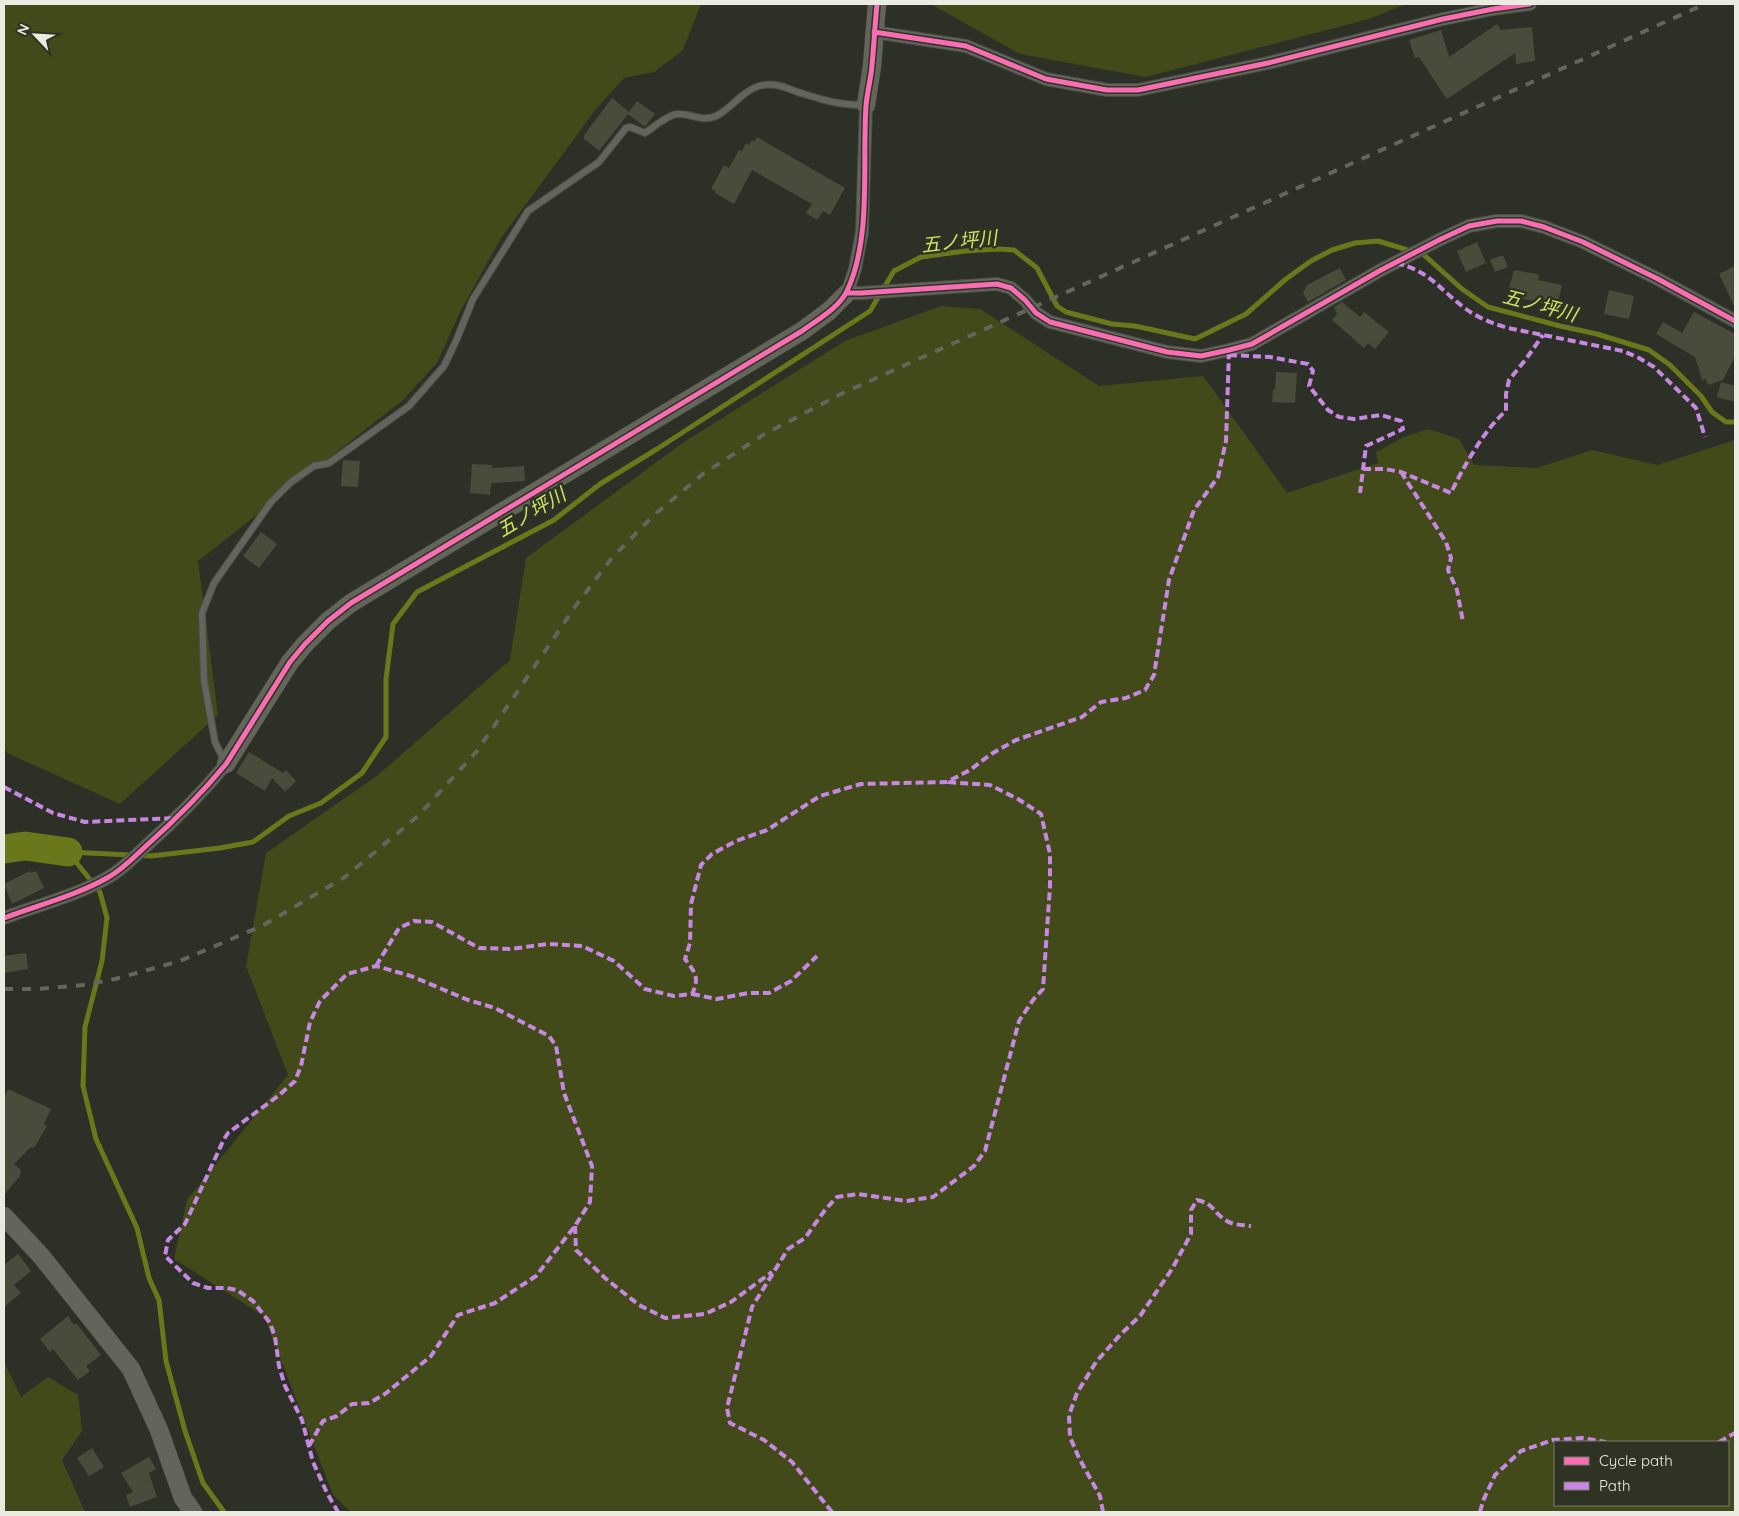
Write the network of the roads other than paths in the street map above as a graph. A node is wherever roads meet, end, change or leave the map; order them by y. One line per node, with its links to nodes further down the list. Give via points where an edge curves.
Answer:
1 (877, 4): 3 (street)
2 (1530, 4): 3 (street, via 1443,19 1268,63 1138,90 1107,90 1046,79 966,46)
3 (874, 32): 4 (street)
4 (866, 105): 5 (street, via 862,232); 7 (lane, via 824,101 775,84 751,89 717,115 705,119 680,114 645,133 626,128 599,162 528,211 473,299 444,366 409,406 329,463 314,466 292,482 271,502 214,583 202,613 204,680 215,742)
5 (854, 293): 6 (street, via 997,284 1011,288 1050,322 1167,352 1201,356 1252,344 1381,270 1469,226 1521,221 1583,242); 7 (street, via 802,331 328,621 290,662)
6 (1735, 321)
7 (226, 764): 8 (street, via 122,868 80,891)
8 (4, 918)
9 (4, 1216): 10 (street, via 42,1257 131,1369 183,1498)
10 (193, 1512)

